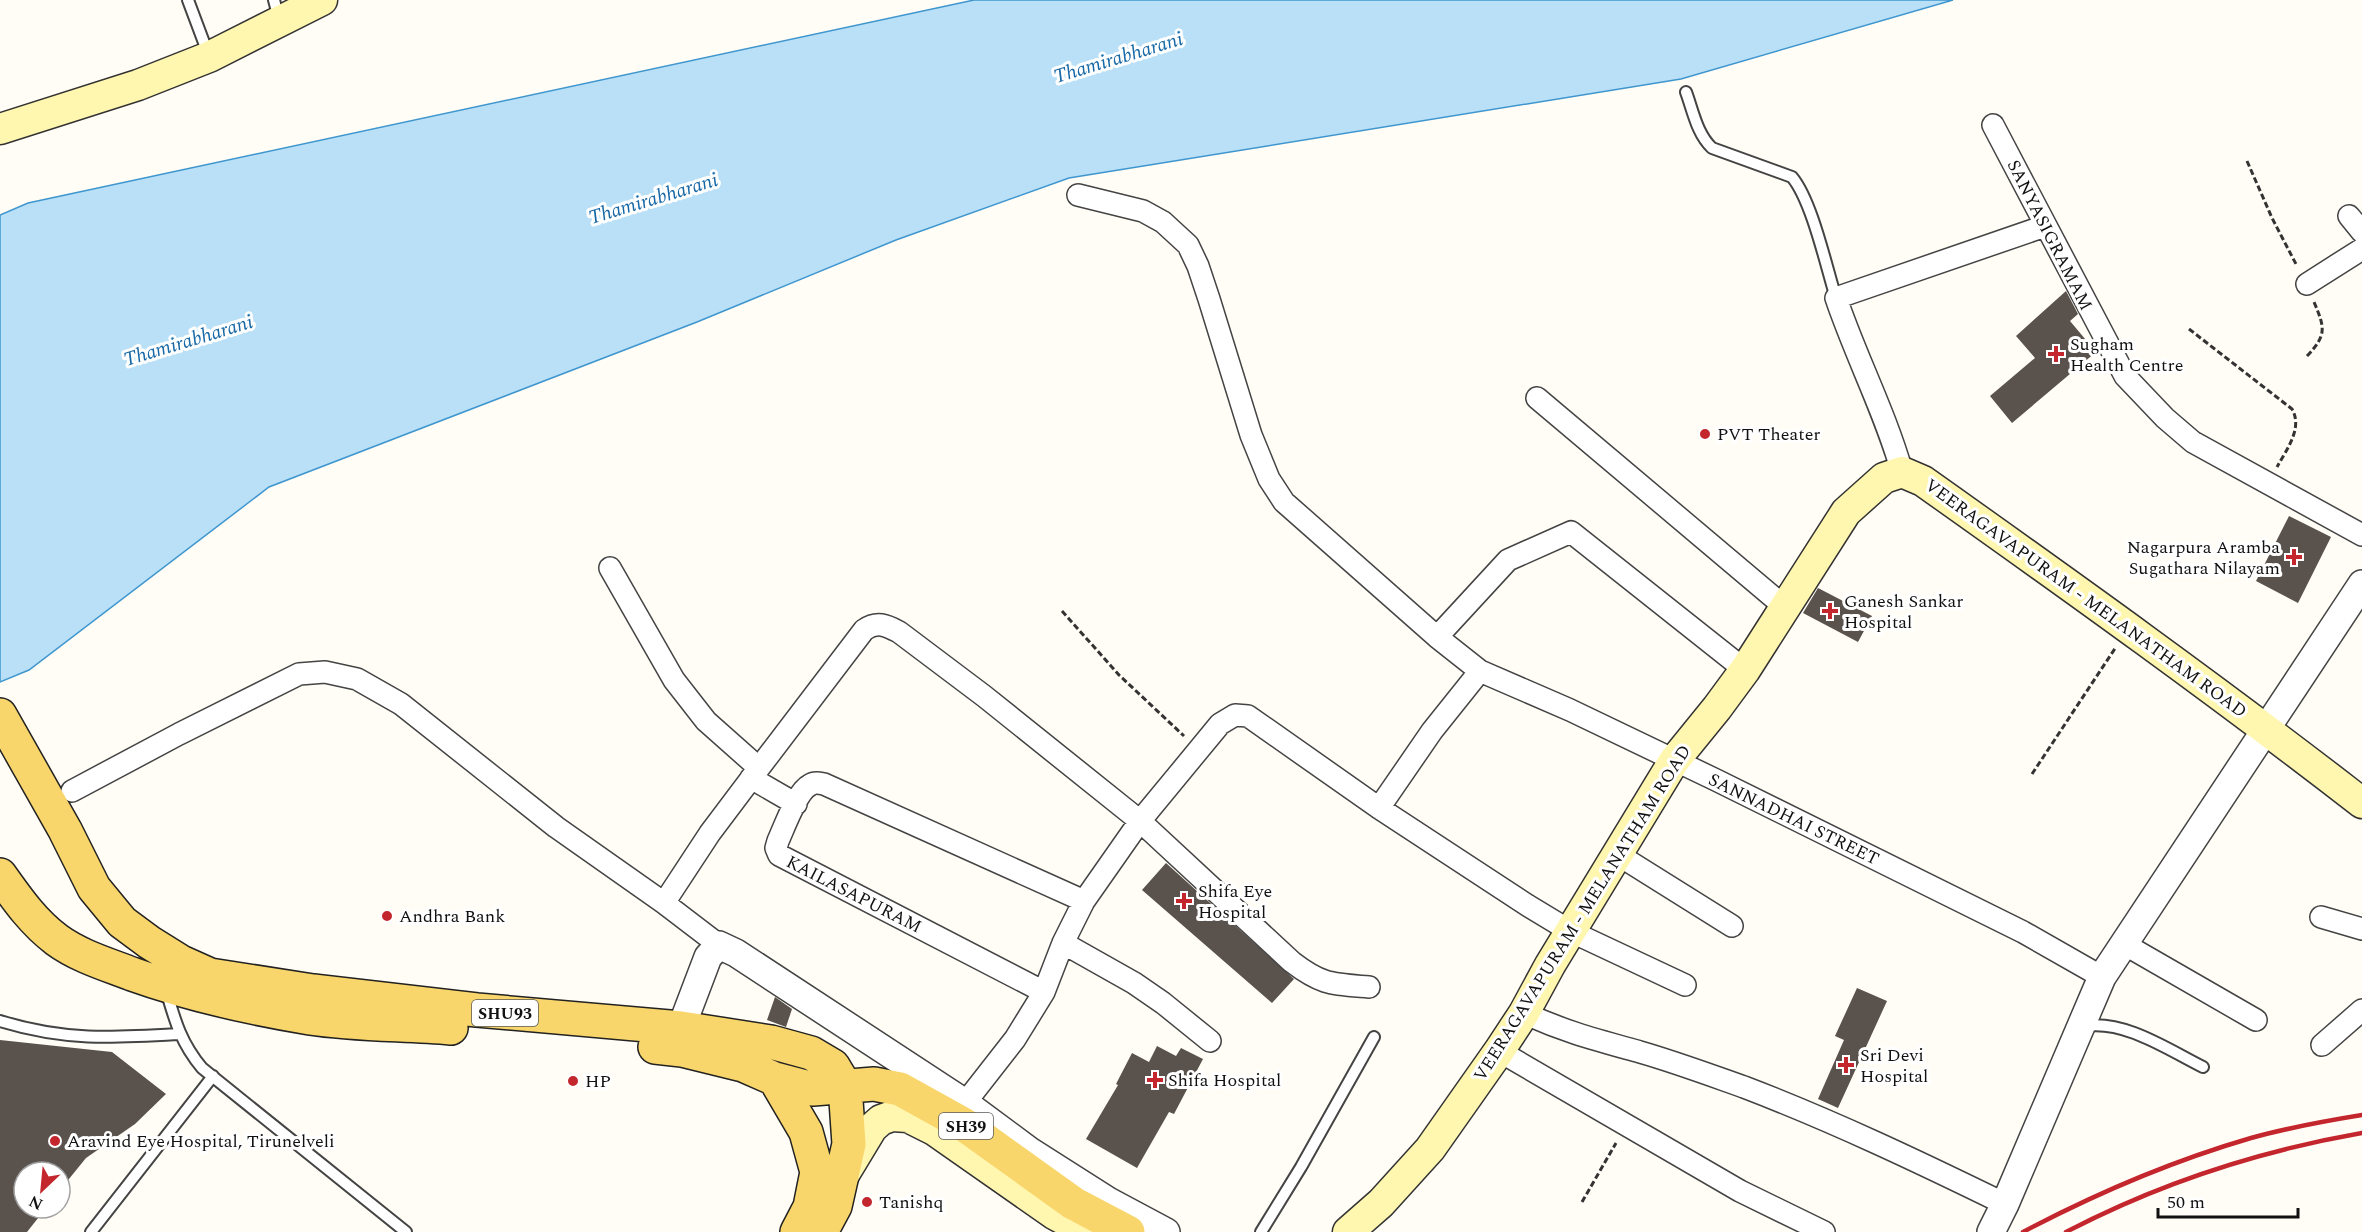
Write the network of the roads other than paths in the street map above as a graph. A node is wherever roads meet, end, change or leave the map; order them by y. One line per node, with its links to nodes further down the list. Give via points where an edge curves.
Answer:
1 (188, 0): 4 (lane)
2 (322, 0): 3 (main road)
3 (277, 11): 4 (main road)
4 (209, 57): 7 (main road, via 138,85)
5 (1686, 92): 12 (lane, via 1700,132 1712,148 1792,177 1798,184)
6 (1993, 125): 9 (street, SANYASIGRAMAM)
7 (0, 129)
8 (1078, 195): 19 (street, SANNADHAI STREET, via 1143,211 1163,222 1188,245 1269,479 1284,502)
9 (2045, 226): 12 (street); 15 (street, SANYASIGRAMAM, via 2126,376 2165,418 2193,442)
10 (2362, 249): 11 (street)
11 (2307, 284)
12 (1836, 298): 14 (street, via 1885,417)
13 (1537, 398): 18 (street)
14 (1902, 472): 18 (main road, VEERAGAVAPURAM - MELANATHAM ROAD, via 1884,478 1846,512); 23 (main road, VEERAGAVAPURAM - MELANATHAM ROAD, via 1923,481)
15 (2362, 535)
16 (610, 568): 25 (street, via 674,680)
17 (2362, 584): 23 (street)
18 (1785, 608): 20 (main road, VEERAGAVAPURAM - MELANATHAM ROAD)
19 (1437, 637): 20 (street, via 1508,560 1571,532); 21 (street, SANNADHAI STREET)
20 (1745, 670): 24 (main road, VEERAGAVAPURAM - MELANATHAM ROAD)
21 (1480, 671): 24 (street, SANNADHAI STREET); 29 (street, via 1432,731)
22 (0, 715): 47 (main road, SHU93, via 94,888 122,922 181,962 210,975)
23 (2267, 728): 27 (main road, VEERAGAVAPURAM - MELANATHAM ROAD); 40 (street)
24 (1674, 761): 31 (main road, VEERAGAVAPURAM - MELANATHAM ROAD); 42 (street, SANNADHAI STREET, via 2023,932)
25 (755, 773): 28 (street); 30 (street, via 864,630 872,624 885,624 984,696); 34 (street)
26 (72, 791): 34 (street, via 299,675 325,672 357,679 401,704 556,826)
27 (2362, 803)
28 (796, 804): 33 (street, KAILASAPURAM, via 808,785 824,784); 46 (street, KAILASAPURAM, via 776,848 779,855)
29 (1379, 808): 30 (street, via 1248,716 1235,715 1220,724); 38 (street)
30 (1140, 821): 33 (street); 45 (street, via 1313,978 1329,984)
31 (1617, 854): 36 (street); 38 (main road, VEERAGAVAPURAM - MELANATHAM ROAD)
32 (0, 875): 43 (main road, SHU93, via 36,923 70,949)
33 (1084, 901): 39 (street)
34 (664, 903): 41 (street)
35 (2321, 917): 37 (street)
36 (1732, 926)
37 (2362, 929)
38 (1570, 931): 44 (street); 49 (main road, VEERAGAVAPURAM - MELANATHAM ROAD)
39 (1063, 943): 46 (street); 56 (street, via 1134,983)
40 (2124, 944): 42 (street); 50 (street)
41 (719, 945): 53 (street, via 708,957); 63 (street)
42 (2102, 977): 52 (street)
43 (164, 984): 47 (main road, SHU93); 54 (lane)
44 (1685, 985)
45 (1369, 987)
46 (1044, 992): 63 (street, via 1015,1039)
47 (312, 1004): 53 (main road, SHU93, via 477,1010); 61 (main road, SHU93, via 682,1050 743,1065)
48 (2362, 1010): 57 (street)
49 (1524, 1013): 58 (main road, VEERAGAVAPURAM - MELANATHAM ROAD); 65 (street, via 1561,1030 1744,1088 1893,1150)
50 (2256, 1020)
51 (0, 1021): 54 (lane, via 69,1037)
52 (2081, 1026): 59 (lane, via 2125,1030); 65 (street)
53 (681, 1028): 62 (main road, SHU93, via 771,1042 811,1053 833,1066)
54 (179, 1034): 60 (lane, via 189,1052)
55 (1374, 1037): 73 (lane)
56 (1210, 1041)
57 (2322, 1045)
58 (1499, 1051): 74 (main road, VEERAGAVAPURAM - MELANATHAM ROAD, via 1430,1149 1381,1203); 75 (street, via 1740,1191)
59 (2203, 1067)
60 (213, 1076): 66 (lane); 67 (lane)
61 (775, 1079): 62 (main road, via 813,1089); 68 (main road, via 806,1132 817,1172 810,1207)
62 (845, 1086): 64 (main road, via 849,1144); 71 (main road, SH39, via 874,1084 900,1089 963,1124 1073,1203)
63 (965, 1103): 72 (street, via 1031,1152)
64 (843, 1176): 69 (main road, via 835,1206); 70 (main road, via 872,1128 892,1116 908,1117 934,1130 1054,1214)
65 (2005, 1204): 76 (street)
66 (91, 1232)
67 (405, 1232)
68 (797, 1232)
69 (821, 1232)
70 (1087, 1232)
71 (1128, 1232)
72 (1167, 1232)
73 (1261, 1232)
74 (1348, 1232)
75 (1824, 1232)
76 (1990, 1232)

